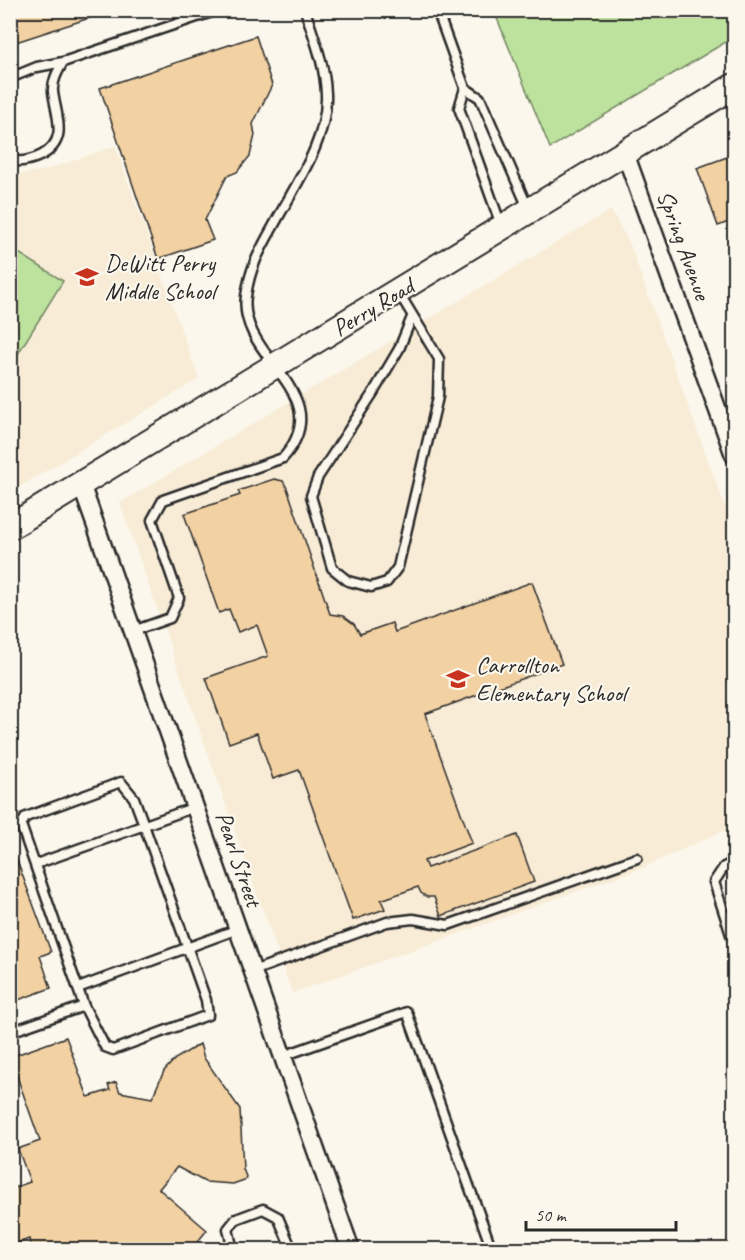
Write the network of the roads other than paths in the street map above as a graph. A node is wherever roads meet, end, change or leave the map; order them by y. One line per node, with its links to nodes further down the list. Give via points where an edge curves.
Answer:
1 (218, 10): 4 (lane)
2 (305, 10): 14 (lane, via 321,58 326,95 324,122 312,154 249,270 244,305 255,336)
3 (437, 10): 7 (lane)
4 (63, 62): 5 (lane); 9 (lane, via 55,75 53,92 60,134 51,150 33,160)
5 (10, 78)
6 (735, 86): 8 (street, Perry Road)
7 (465, 88): 10 (lane, via 480,98); 11 (lane, via 459,108)
8 (625, 153): 10 (street, Perry Road); 15 (street, Spring Avenue)
9 (10, 160)
10 (529, 212): 11 (street, Perry Road)
11 (502, 228): 12 (street, Perry Road)
12 (398, 291): 13 (lane); 14 (street, Perry Road)
13 (412, 317): 13 (lane, via 399,349 318,477 311,496 332,568 348,581 371,587 387,582 398,567 438,397 439,359)
14 (275, 366): 16 (street, Perry Road); 18 (lane, via 295,393 301,417 297,443 283,458 163,500 152,520 179,598 170,618)
15 (735, 455)
16 (81, 484): 17 (street, Perry Road); 18 (street, Pearl Street)
17 (10, 526)
18 (133, 631): 19 (street, Pearl Street)
19 (195, 807): 20 (lane); 24 (street, Pearl Street)
20 (144, 825): 23 (lane); 23 (lane, via 134,798 121,782 101,788 26,817 21,825); 26 (lane)
21 (637, 858): 27 (lane, via 448,925 413,919 387,922)
22 (735, 862): 25 (lane, via 724,867 714,882)
23 (36, 864): 28 (lane)
24 (238, 929): 26 (lane); 27 (street, Pearl Street)
25 (735, 944)
26 (187, 948): 28 (lane); 29 (lane, via 208,1015 113,1050 105,1047)
27 (253, 971): 31 (street, Pearl Street)
28 (78, 988): 29 (lane)
29 (84, 1006): 30 (lane)
30 (10, 1032)
31 (283, 1056): 34 (street, Pearl Street); 35 (lane, via 407,1012)
32 (233, 1250): 33 (lane, via 228,1229 231,1222 263,1209 279,1217)
33 (292, 1250)
34 (351, 1250)
35 (492, 1250)

